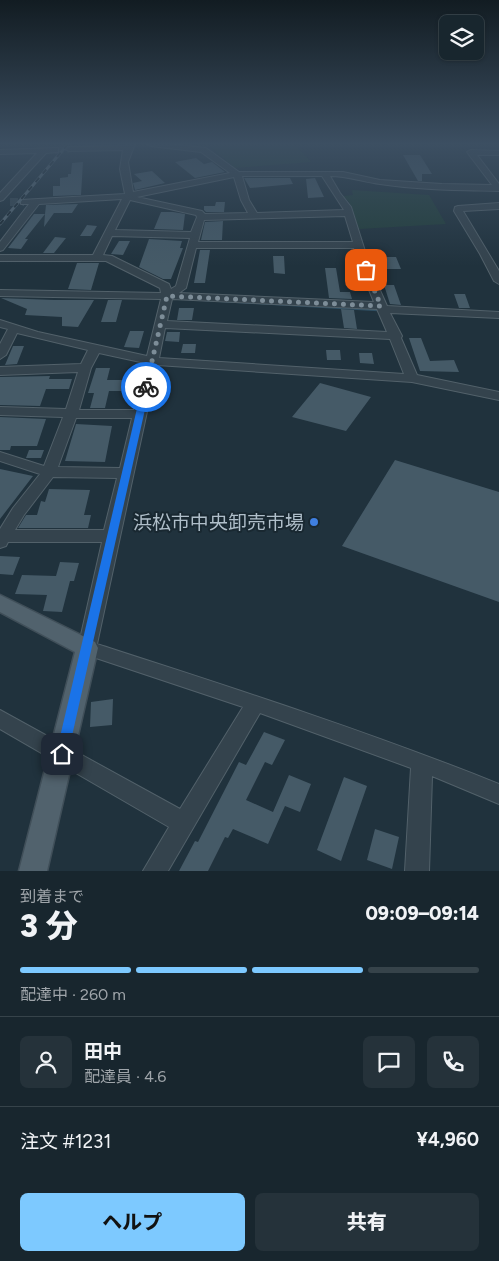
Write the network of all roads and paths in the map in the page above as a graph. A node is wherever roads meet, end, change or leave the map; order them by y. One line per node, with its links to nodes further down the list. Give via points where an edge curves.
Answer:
1 (16, 185): 9 (street)
2 (126, 185): 8 (street)
3 (184, 185): 8 (street)
4 (240, 185): 14 (street)
5 (331, 185): 13 (street)
6 (413, 185): 7 (street)
7 (499, 188)
8 (128, 196): 11 (street); 15 (street, via 199,213); 16 (street)
9 (3, 200)
10 (24, 202): 11 (street)
11 (35, 203): 19 (street)
12 (499, 206): 22 (street, via 458,211)
13 (349, 212): 14 (street); 18 (street)
14 (254, 215): 15 (street)
15 (202, 217): 17 (street)
16 (109, 233): 17 (street); 20 (street)
17 (194, 240): 18 (street); 24 (street, via 181,288)
18 (358, 244): 25 (street)
19 (0, 248)
20 (97, 257): 21 (street); 24 (street, via 108,258 165,286)
21 (0, 258)
22 (499, 281)
23 (0, 293): 24 (street)
24 (167, 296): 25 (street); 28 (street)
25 (382, 308): 26 (street); 30 (street)
26 (499, 315)
27 (0, 323): 29 (street)
28 (159, 324): 30 (street); 33 (street)
29 (14, 328): 31 (street); 32 (street)
30 (396, 336): 36 (street)
31 (95, 348): 33 (street); 34 (street)
32 (0, 355)
33 (151, 361): 36 (street); 40 (street)
34 (85, 368): 35 (street); 39 (street)
35 (0, 371)
36 (412, 378): 37 (street)
37 (499, 396)
38 (0, 412): 39 (street)
39 (71, 414): 40 (street); 42 (street)
40 (140, 414): 43 (street)
41 (0, 456): 42 (street)
42 (49, 472): 43 (street); 45 (street)
43 (125, 473): 44 (street)
44 (111, 536): 45 (street); 47 (street)
45 (2, 539)
46 (0, 603): 47 (main road)
47 (87, 648): 48 (street); 50 (main road)
48 (256, 704): 51 (street); 53 (street)
49 (0, 719): 50 (street)
50 (62, 754): 53 (street); 54 (main road)
51 (422, 762): 52 (street); 56 (street)
52 (499, 794)
53 (184, 823): 55 (street)
54 (33, 871)
55 (155, 871)
56 (417, 871)

